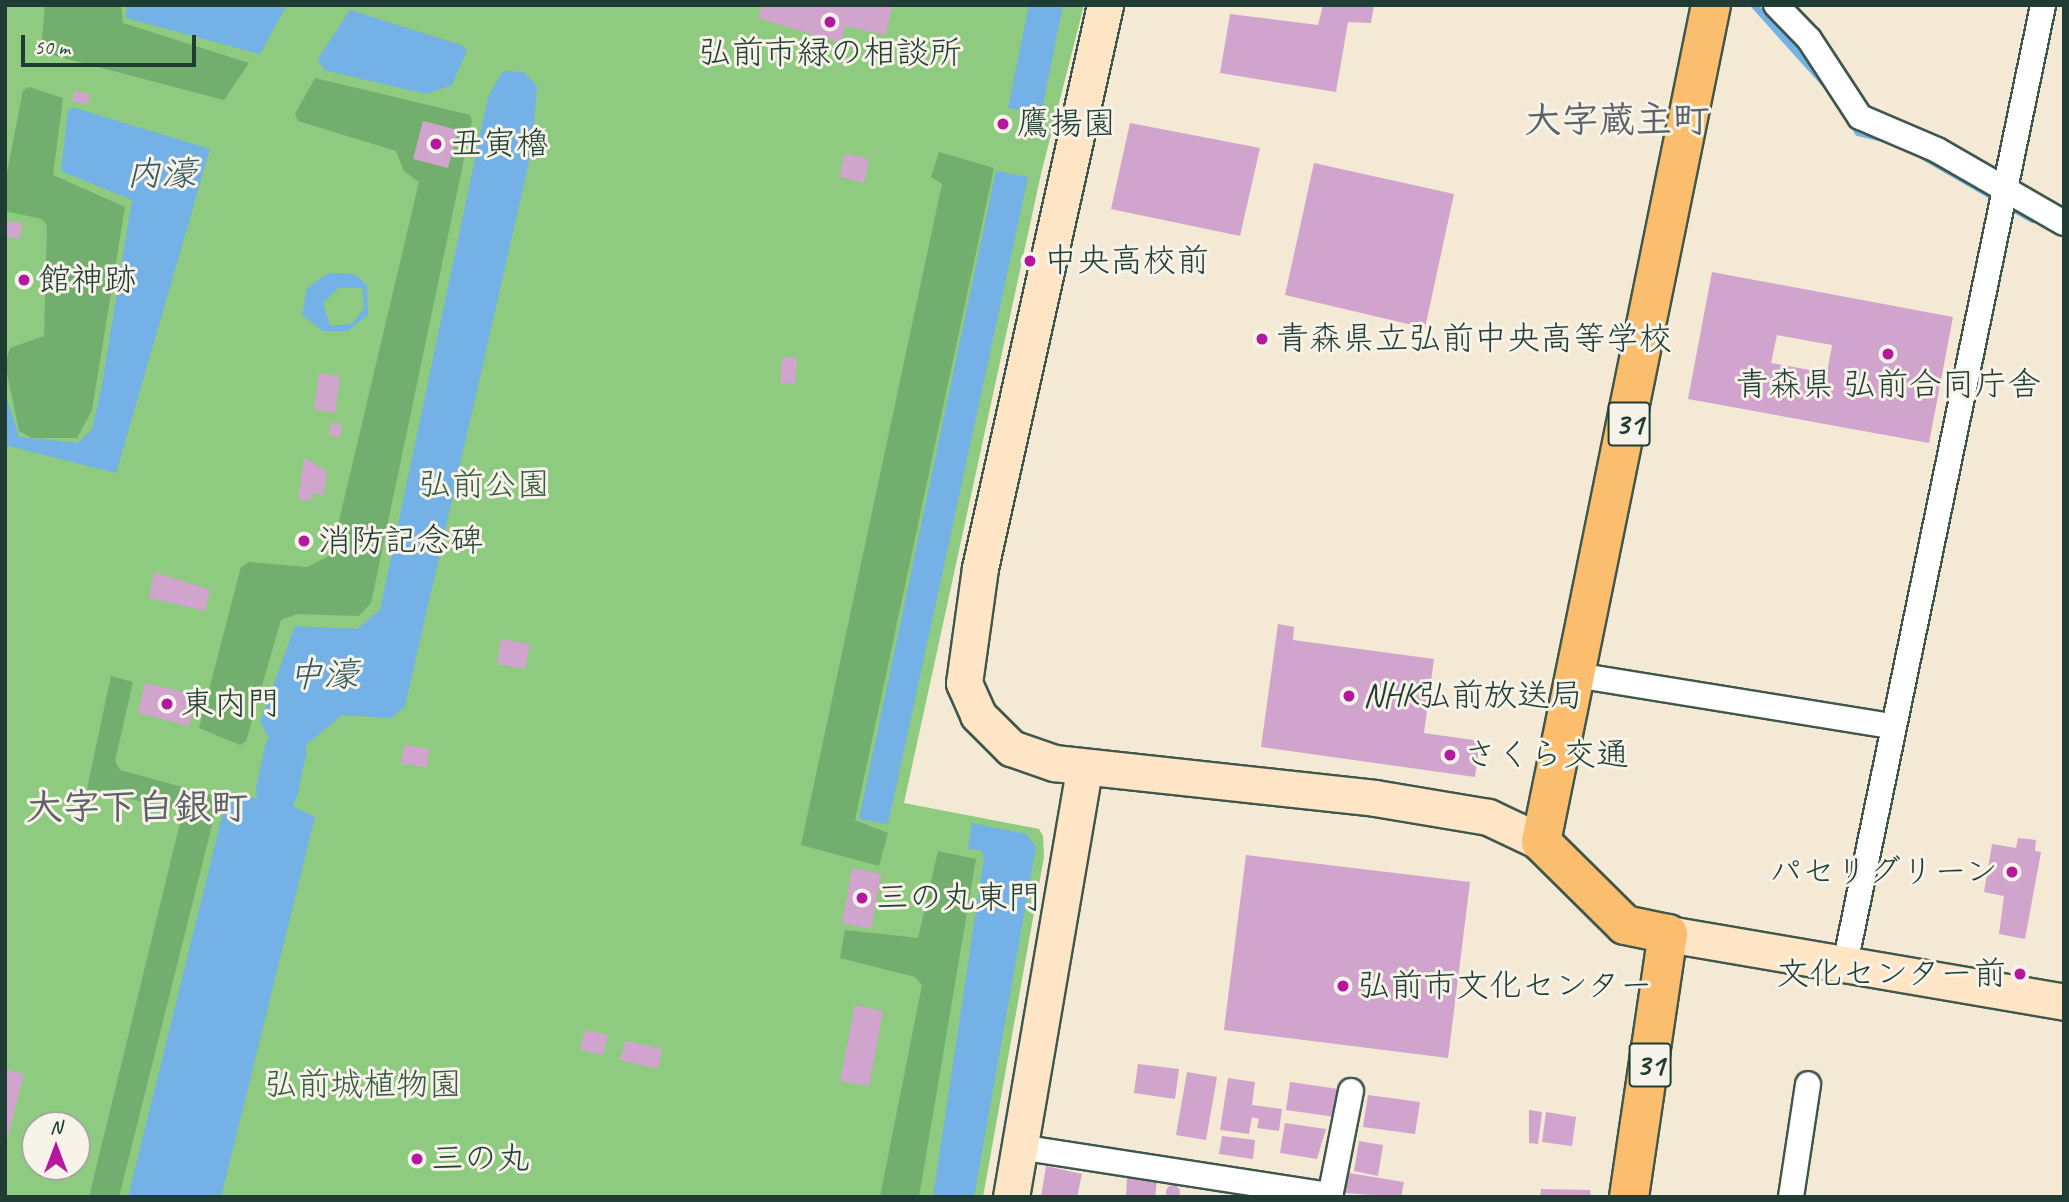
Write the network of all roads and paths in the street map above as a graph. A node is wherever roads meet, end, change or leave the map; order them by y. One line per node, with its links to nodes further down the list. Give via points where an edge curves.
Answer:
1 (1105, 5): 9 (street, via 980,568 964,683 978,715 1012,748)
2 (1711, 5): 7 (main road, 31)
3 (1776, 5): 5 (street, via 1809,39 1860,117 1937,149)
4 (2042, 5): 5 (street)
5 (2003, 201): 6 (street); 8 (street)
6 (2064, 223)
7 (1576, 675): 8 (street); 10 (main road, 31)
8 (1892, 726): 12 (street)
9 (1084, 769): 10 (street, via 1375,798 1488,817); 16 (street)
10 (1542, 842): 11 (main road, via 1625,925)
11 (1668, 934): 12 (street); 19 (main road, 31)
12 (1844, 964): 13 (street)
13 (2064, 1002)
14 (1808, 1084): 20 (street)
15 (1351, 1091): 17 (street)
16 (1019, 1147): 17 (street); 18 (street)
17 (1330, 1196)
18 (1011, 1197)
19 (1629, 1197)
20 (1791, 1197)

